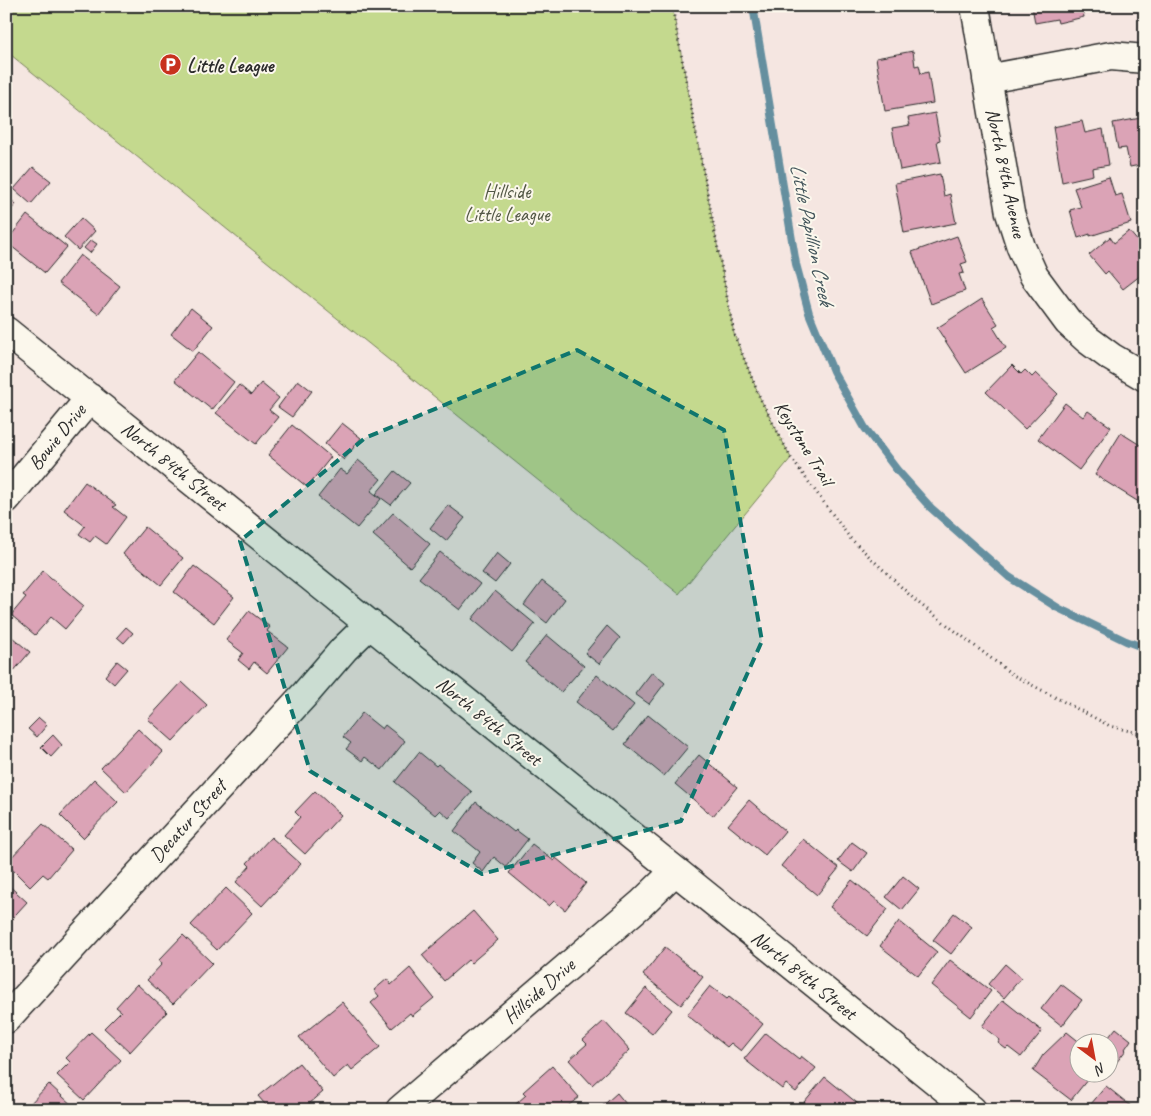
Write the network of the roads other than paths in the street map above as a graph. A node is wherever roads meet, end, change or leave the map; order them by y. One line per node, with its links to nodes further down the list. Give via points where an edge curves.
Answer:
1 (975, 6): 3 (street, North 84th Avenue)
2 (1145, 59): 3 (street, via 1111,56)
3 (987, 79): 5 (street, North 84th Avenue, via 1010,213 1034,276 1068,322 1111,357)
4 (6, 331): 6 (street, North 84th Street)
5 (1145, 377)
6 (90, 398): 7 (street, Bowie Drive); 8 (street, North 84th Street)
7 (6, 500)
8 (370, 624): 9 (street, North 84th Street); 10 (street, Decatur Street, via 344,648)
9 (675, 871): 11 (street, North 84th Street); 12 (street, Hillside Drive, via 641,904)
10 (6, 1020)
11 (960, 1106)
12 (400, 1110)

